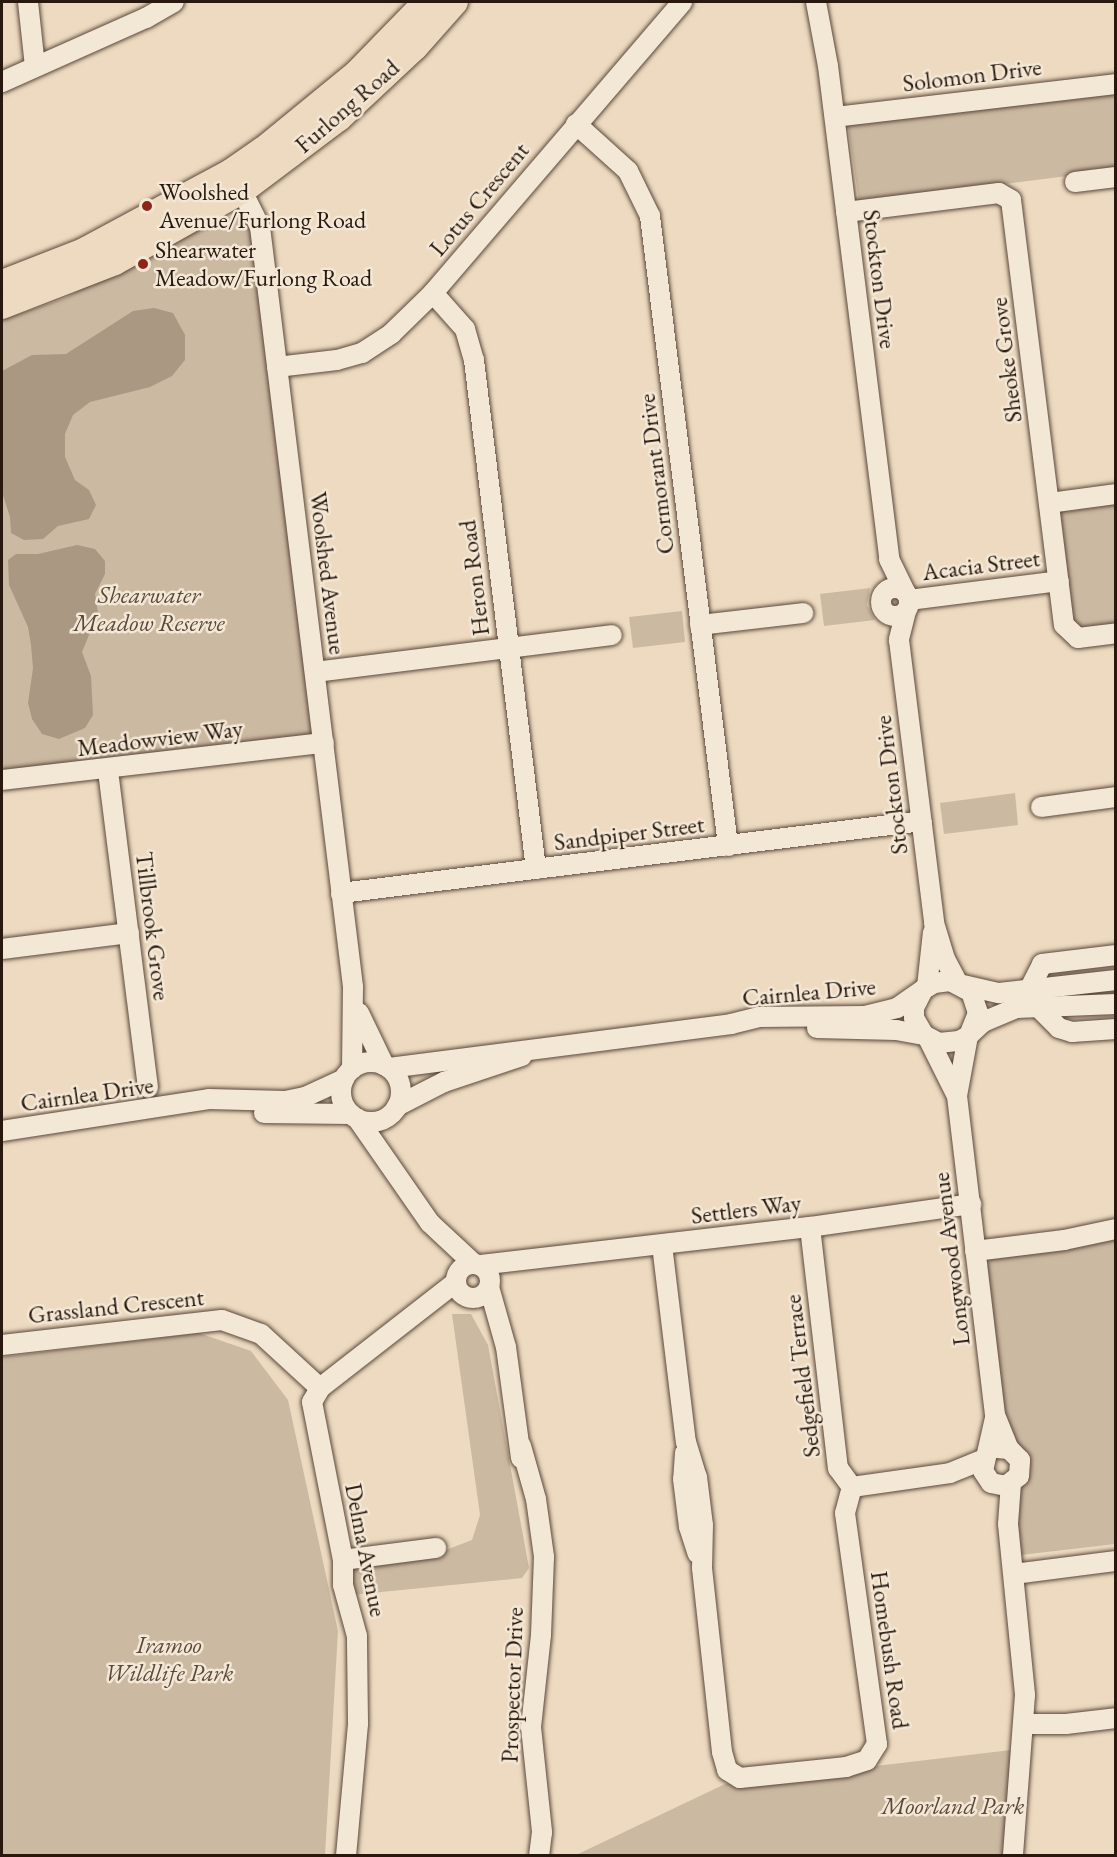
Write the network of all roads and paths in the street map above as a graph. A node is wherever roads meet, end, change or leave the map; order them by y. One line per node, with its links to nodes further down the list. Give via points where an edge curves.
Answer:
1 (27, 2): 7 (street)
2 (174, 2): 7 (street)
3 (426, 2): 13 (main road, Furlong Road, via 357,73 263,150)
4 (455, 2): 13 (main road, Furlong Road, via 415,47 339,118)
5 (682, 2): 11 (street, Lotus Crescent)
6 (814, 3): 10 (street, Stockton Drive)
7 (35, 66): 8 (street)
8 (2, 82)
9 (1116, 84): 10 (street, Solomon Drive)
10 (835, 117): 15 (street, Stockton Drive)
11 (576, 124): 17 (street, Lotus Crescent); 27 (street, Cormorant Drive, via 628,171 650,216)
12 (1116, 177): 14 (street)
13 (237, 181): 16 (main road, Furlong Road, via 84,251); 18 (main road, Furlong Road, via 115,262); 19 (street, Woolshed Avenue, via 260,227)
14 (1075, 182)
15 (846, 212): 21 (street, Sheoke Grove, via 999,193 1011,200); 22 (street, Stockton Drive)
16 (2, 283)
17 (433, 293): 19 (street, Lotus Crescent, via 391,334 362,353); 30 (street, Heron Road, via 465,329 474,360)
18 (2, 306)
19 (277, 367): 31 (street, Woolshed Avenue)
20 (1116, 494): 21 (street)
21 (1049, 502): 23 (street, Sheoke Grove)
22 (889, 559): 24 (street, Stockton Drive); 25 (street, Stockton Drive)
23 (1059, 581): 25 (street, Acacia Street); 28 (street, Sheoke Grove, via 1064,625 1071,634 1078,638)
24 (883, 593): 25 (street, Acacia Street, via 891,588)
25 (902, 604): 37 (street, Stockton Drive, via 899,640)
26 (803, 614): 27 (street)
27 (700, 626): 38 (street, Cormorant Drive)
28 (1116, 633)
29 (612, 635): 30 (street)
30 (508, 649): 31 (street); 39 (street, Heron Road)
31 (315, 672): 32 (street, Woolshed Avenue)
32 (324, 743): 33 (street, Meadowview Way); 40 (street, Woolshed Avenue)
33 (108, 771): 34 (street, Meadowview Way); 42 (street, Tillbrook Grove)
34 (2, 780)
35 (1116, 797): 36 (street)
36 (1041, 807)
37 (922, 821): 38 (street, Sandpiper Street); 41 (street, Stockton Drive)
38 (728, 846): 39 (street, Sandpiper Street)
39 (536, 869): 40 (street, Sandpiper Street)
40 (341, 893): 47 (street, Woolshed Avenue)
41 (934, 923): 46 (street, Stockton Drive, via 945,959); 48 (street, Stockton Drive)
42 (129, 933): 43 (street); 58 (street, Tillbrook Grove)
43 (2, 949)
44 (1116, 955): 49 (street, via 1042,964)
45 (1116, 980): 49 (street)
46 (961, 984): 48 (street, via 942,981); 49 (street, via 992,993); 53 (street, via 976,1002 978,1013)
47 (353, 987): 56 (street, Woolshed Avenue, via 362,1023); 57 (street, Woolshed Avenue)
48 (925, 989): 51 (street, Cairnlea Drive, via 897,1008 865,1016 759,1017); 54 (street, via 914,1008 918,1028)
49 (1034, 998): 50 (street); 52 (street, via 1066,1030); 53 (street, via 997,1015)
50 (1116, 1004)
51 (731, 1024): 54 (street, Cairnlea Drive, via 896,1029); 55 (street, Cairnlea Drive)
52 (1116, 1029)
53 (969, 1034): 54 (street, via 949,1044); 59 (street, Longwood Avenue)
54 (927, 1037): 59 (street, Longwood Avenue)
55 (538, 1048): 56 (street, Cairnlea Drive); 61 (street, Cairnlea Drive, via 492,1069 444,1082)
56 (387, 1066): 57 (street, via 367,1062); 61 (street, via 399,1081)
57 (348, 1074): 60 (street, Cairnlea Drive, via 305,1097 285,1101 230,1097); 62 (street, via 342,1097)
58 (148, 1087)
59 (957, 1096): 65 (street, Longwood Avenue)
60 (181, 1106): 62 (street, Cairnlea Drive); 63 (street, Cairnlea Drive)
61 (395, 1109): 62 (street, via 376,1121); 64 (street, via 390,1134)
62 (354, 1116): 64 (street)
63 (2, 1131)
64 (398, 1174): 70 (street)
65 (971, 1204): 66 (street, Settlers Way); 69 (street, Longwood Avenue)
66 (810, 1227): 68 (street, Settlers Way); 74 (street, Sedgefield Terrace, via 838,1468)
67 (1116, 1229): 69 (street)
68 (662, 1245): 70 (street, Settlers Way, via 528,1261); 74 (street, Homebush Road, via 686,1442 683,1479 688,1517 702,1568 727,1770 740,1778 846,1767 867,1760 877,1744 845,1513)
69 (975, 1251): 73 (street, Longwood Avenue, via 995,1415)
70 (473, 1281): 72 (street, via 424,1308); 83 (street, Prospector Drive, via 501,1328 521,1446 531,1557 541,1588 541,1635 531,1727 542,1832)
71 (2, 1345): 72 (street, Grassland Crescent, via 222,1320 261,1334)
72 (320, 1388): 76 (street, Delma Avenue, via 311,1407)
73 (996, 1467): 74 (street); 78 (street, Longwood Avenue)
74 (852, 1487)
75 (436, 1548): 76 (street)
76 (343, 1560): 82 (street, Delma Avenue, via 343,1585 357,1636 360,1679)
77 (1116, 1561): 78 (street)
78 (1014, 1574): 80 (street, Longwood Avenue, via 1025,1674)
79 (1116, 1718): 80 (street)
80 (1024, 1724): 81 (street, Longwood Avenue)
81 (1015, 1832): 84 (street, Longwood Avenue); 85 (street, Longwood Avenue)
82 (346, 1856)
83 (539, 1856)
84 (1013, 1856)
85 (1021, 1856)

